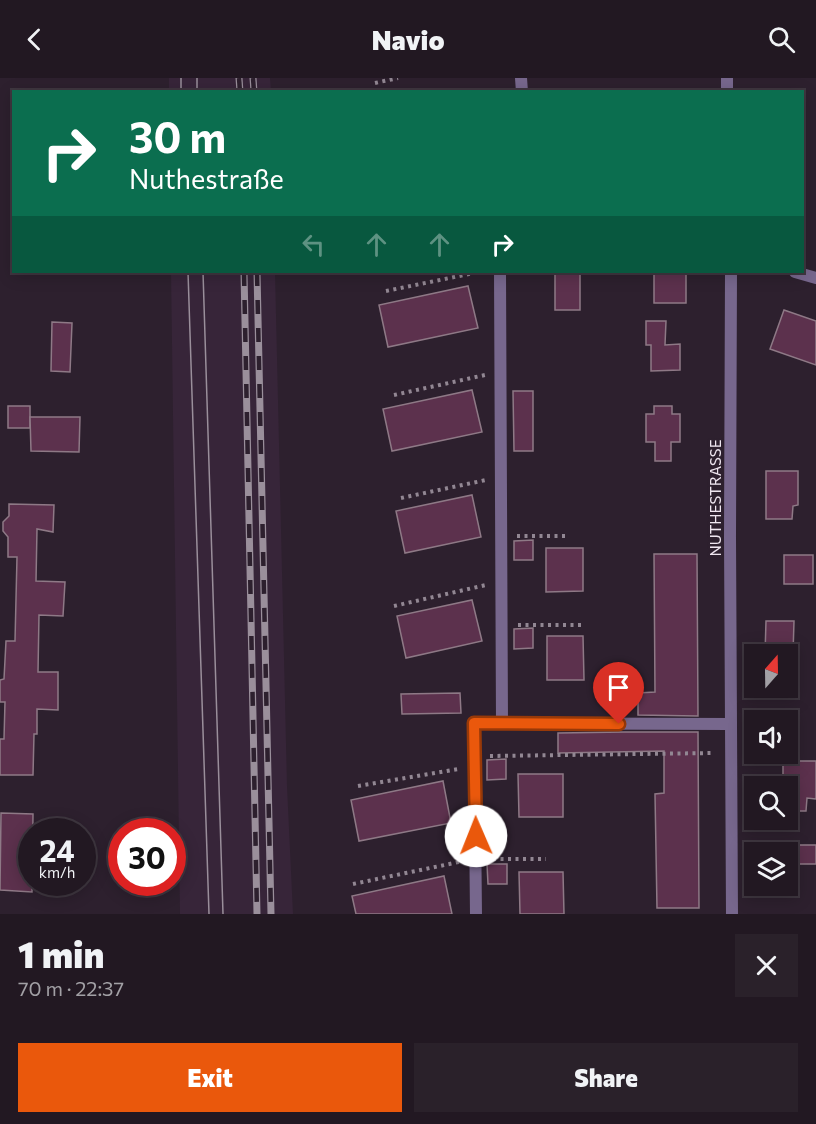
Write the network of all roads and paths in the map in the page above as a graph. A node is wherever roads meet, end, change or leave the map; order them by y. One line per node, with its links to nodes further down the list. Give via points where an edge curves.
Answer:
1 (398, 78): 2 (path)
2 (375, 83)
3 (474, 273): 8 (path)
4 (500, 273): 9 (street)
5 (731, 273): 20 (street, NUTHESTRASSE)
6 (798, 273): 7 (street)
7 (816, 279)
8 (386, 291)
9 (500, 371): 10 (path); 11 (street)
10 (394, 395)
11 (501, 476): 12 (path); 13 (street)
12 (401, 498)
13 (501, 536): 14 (path); 15 (street)
14 (568, 536)
15 (502, 581): 16 (path); 17 (street)
16 (394, 606)
17 (502, 624): 18 (path); 19 (street)
18 (581, 625)
19 (502, 724): 20 (street); 22 (street, via 474,723)
20 (731, 724): 28 (street, NUTHESTRASSE)
21 (713, 753): 22 (path)
22 (475, 761): 23 (path); 24 (street)
23 (358, 786)
24 (476, 859): 25 (path); 26 (path); 27 (street)
25 (546, 859)
26 (353, 884)
27 (476, 914)
28 (732, 914)

